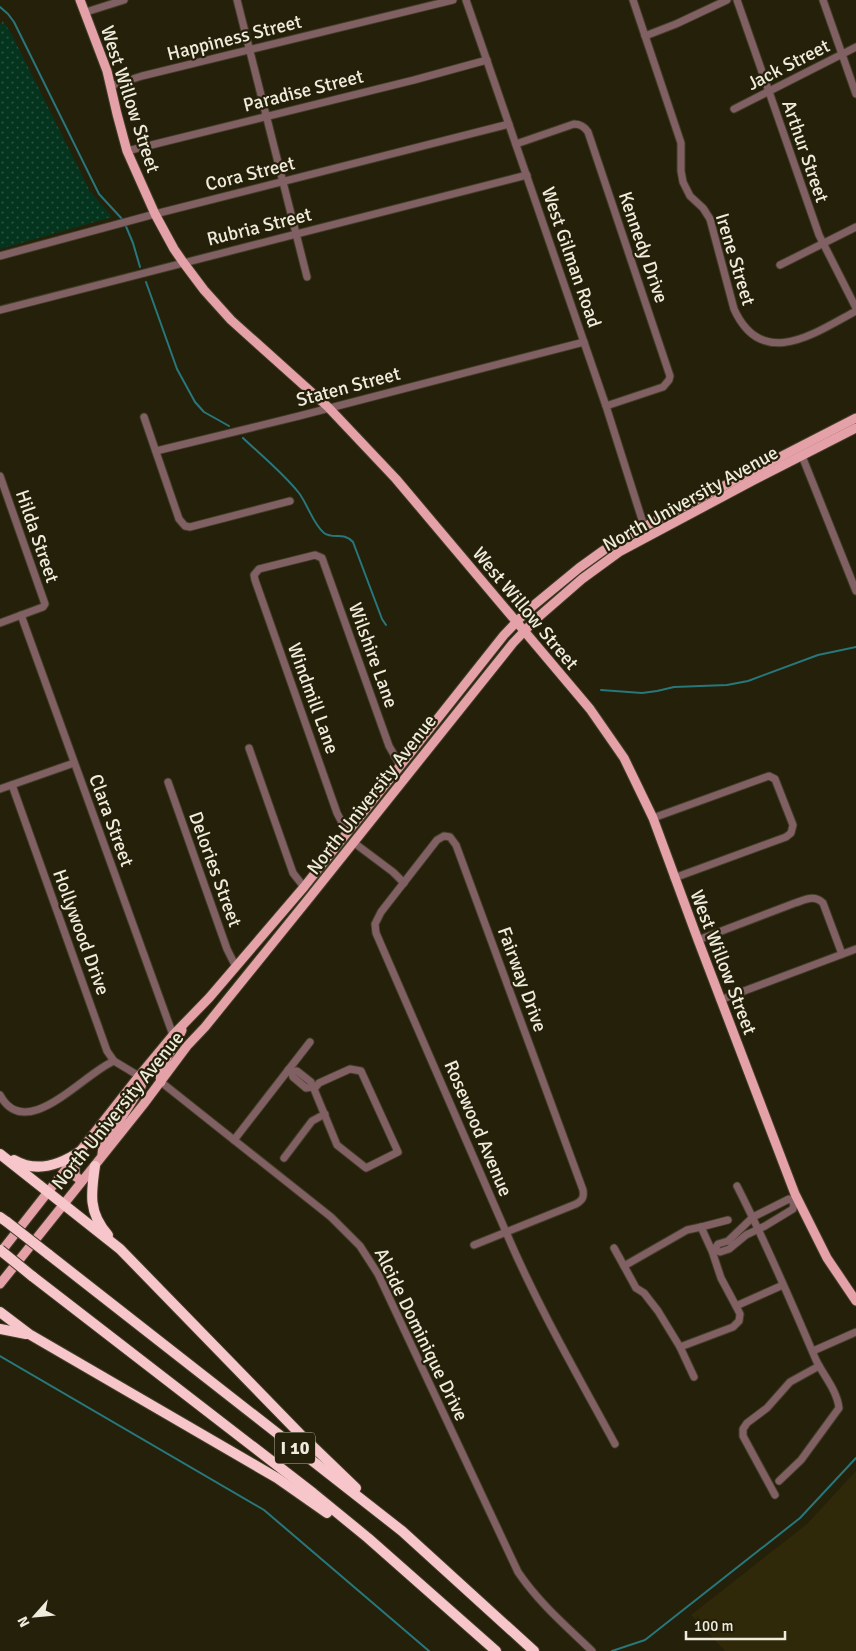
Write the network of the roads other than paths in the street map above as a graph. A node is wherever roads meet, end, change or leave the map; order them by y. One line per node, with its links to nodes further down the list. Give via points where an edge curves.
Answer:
1 (80, 0): 10 (main road, West Willow Street)
2 (124, 0): 10 (street)
3 (238, 0): 13 (street)
4 (453, 0): 13 (street, Happiness Street)
5 (466, 0): 15 (street, West Gilman Road)
6 (633, 0): 11 (street, Irene Street)
7 (727, 0): 11 (street)
8 (737, 0): 17 (street, Arthur Street)
9 (823, 0): 14 (street)
10 (86, 12): 16 (main road, West Willow Street)
11 (645, 36): 35 (street, Irene Street, via 681,143 683,182 690,196 710,219 734,309 741,323 760,339 784,343 808,336)
12 (856, 47): 14 (street, Jack Street)
13 (251, 50): 16 (street, Happiness Street); 20 (street)
14 (842, 54): 17 (street, Jack Street); 18 (street)
15 (487, 60): 20 (street, Paradise Street); 21 (street, West Gilman Road)
16 (110, 86): 23 (main road, West Willow Street)
17 (769, 92): 19 (street, Jack Street); 29 (street, Arthur Street)
18 (856, 94)
19 (734, 109)
20 (266, 116): 23 (street, Paradise Street); 25 (street)
21 (509, 124): 22 (street, West Gilman Road); 25 (street, Cora Street)
22 (516, 144): 24 (street, West Gilman Road); 37 (street, Kennedy Drive, via 574,124 584,126 588,132 670,376 663,387)
23 (127, 151): 26 (main road, West Willow Street)
24 (527, 175): 28 (street, Rubria Street); 36 (street, West Gilman Road)
25 (283, 181): 26 (street, Cora Street); 28 (street)
26 (155, 214): 30 (street, Cora Street); 31 (main road, West Willow Street)
27 (856, 227): 29 (street)
28 (296, 233): 31 (street, Rubria Street); 33 (street)
29 (823, 244): 32 (street); 35 (street, Arthur Street)
30 (0, 256)
31 (183, 262): 34 (street, Rubria Street); 38 (main road, West Willow Street, via 231,320)
32 (780, 265)
33 (307, 277)
34 (0, 310)
35 (856, 310)
36 (584, 342): 37 (street, West Gilman Road); 38 (street, Staten Street)
37 (606, 406): 46 (street, West Gilman Road)
38 (328, 407): 42 (street, Staten Street); 50 (main road, West Willow Street, via 396,479)
39 (144, 417): 42 (street)
40 (856, 418): 46 (main road, North University Avenue)
41 (856, 428): 43 (main road, North University Avenue)
42 (156, 451): 45 (street, via 179,519 185,526)
43 (802, 456): 48 (street); 52 (main road, North University Avenue, via 619,552 582,579)
44 (0, 476): 49 (street, Hilda Street, via 45,606)
45 (290, 501)
46 (644, 526): 50 (main road, North University Avenue, via 579,568)
47 (255, 573): 55 (street, Wilshire Lane, via 264,567 315,556 322,558 389,746); 61 (street, Windmill Lane, via 334,803)
48 (856, 591)
49 (21, 615): 51 (street); 54 (street, Clara Street)
50 (516, 621): 52 (main road, West Willow Street); 55 (main road, North University Avenue)
51 (0, 622)
52 (524, 630): 56 (main road, North University Avenue); 60 (main road, West Willow Street, via 605,730 624,758)
53 (249, 748): 65 (street, via 294,873)
54 (74, 763): 58 (street); 75 (street, Clara Street)
55 (400, 765): 56 (main road); 61 (main road, North University Avenue)
56 (407, 775): 62 (main road, North University Avenue)
57 (168, 782): 69 (street, Delories Street)
58 (12, 785): 59 (street); 77 (street, Hollywood Drive)
59 (0, 789)
60 (653, 818): 63 (main road, West Willow Street); 63 (street, via 769,776 775,779 782,793 793,825 786,837)
61 (347, 832): 65 (main road, North University Avenue)
62 (353, 842): 64 (street); 70 (main road, North University Avenue)
63 (674, 878): 66 (main road, West Willow Street)
64 (404, 883): 102 (street, Rosewood Avenue, via 377,917 376,933); 102 (street, Fairway Drive, via 438,840 444,836 452,840 583,1190 583,1198 576,1204)
65 (304, 887): 69 (main road, North University Avenue)
66 (698, 940): 68 (street, via 816,898 822,903); 72 (main road, West Willow Street)
67 (856, 949): 68 (street)
68 (842, 954): 72 (street)
69 (236, 967): 70 (main road); 71 (main road, North University Avenue)
70 (244, 979): 74 (main road, North University Avenue)
71 (209, 998): 73 (main road, North University Avenue); 74 (main road, via 212,1005)
72 (720, 1000): 93 (main road, West Willow Street)
73 (184, 1025): 75 (main road, North University Avenue); 80 (main road, via 162,1066)
74 (205, 1027): 80 (main road, North University Avenue)
75 (174, 1035): 79 (main road, North University Avenue)
76 (310, 1042): 78 (street)
77 (114, 1061): 79 (street); 82 (street, via 98,1069 52,1104 34,1112 13,1109)
78 (290, 1071): 81 (street, via 293,1077 303,1080 306,1088); 84 (street)
79 (139, 1076): 85 (main road, North University Avenue); 89 (main road, via 142,1085 103,1147)
80 (161, 1082): 84 (street, Alcide Dominique Drive); 89 (main road, North University Avenue)
81 (313, 1088): 83 (street); 83 (street, via 350,1069 361,1071 398,1152 366,1168 337,1145)
82 (0, 1095)
83 (324, 1114): 87 (street, via 312,1121)
84 (234, 1140): 128 (street, Alcide Dominique Drive, via 331,1217 360,1246 378,1274 518,1572 541,1602)
85 (82, 1150): 86 (highway, via 66,1161 34,1166 23,1165); 88 (main road, North University Avenue)
86 (0, 1153): 92 (highway)
87 (284, 1158)
88 (75, 1159): 90 (main road, via 76,1176); 92 (main road, North University Avenue)
89 (98, 1162): 90 (main road, North University Avenue); 105 (highway, via 91,1199 102,1228)
90 (82, 1181): 94 (main road, North University Avenue)
91 (737, 1186): 96 (street)
92 (48, 1192): 94 (highway); 107 (main road, North University Avenue)
93 (796, 1201): 95 (street, via 789,1199); 98 (street, via 793,1209); 111 (main road, West Willow Street, via 827,1258)
94 (63, 1203): 105 (highway); 109 (main road, North University Avenue)
95 (766, 1210): 96 (street); 98 (street, via 767,1217)
96 (753, 1217): 101 (street); 106 (street, via 728,1241 718,1244)
97 (3, 1219): 124 (highway, I 10, bridge)
98 (776, 1219): 101 (street)
99 (728, 1220): 100 (street)
100 (701, 1227): 106 (street); 108 (street, via 687,1230)
101 (759, 1229): 106 (street, via 729,1249); 110 (street)
102 (506, 1232): 103 (street); 121 (street, Rosewood Avenue)
103 (474, 1246)
104 (614, 1248): 108 (street)
105 (120, 1249): 124 (highway, via 300,1434)
106 (713, 1250): 112 (street, via 721,1278)
107 (0, 1252): 125 (highway, I 10, bridge, via 313,1493)
108 (624, 1266): 117 (street, via 636,1288 658,1311)
109 (0, 1284)
110 (784, 1285): 112 (street); 118 (street)
111 (856, 1301)
112 (736, 1306): 117 (street, via 739,1322 733,1327)
113 (0, 1312): 116 (highway)
114 (0, 1329): 116 (highway)
115 (856, 1332): 118 (street)
116 (28, 1334): 125 (highway, via 277,1478)
117 (680, 1347): 120 (street)
118 (812, 1351): 119 (street)
119 (819, 1366): 122 (street, via 838,1400 839,1408 801,1460); 123 (street, via 790,1382 743,1429)
120 (694, 1377)
121 (615, 1444)
122 (779, 1481)
123 (775, 1495)
124 (402, 1531): 127 (highway, I 10)
125 (394, 1562): 126 (highway, I 10)
126 (496, 1651)
127 (534, 1651)
128 (592, 1651)

